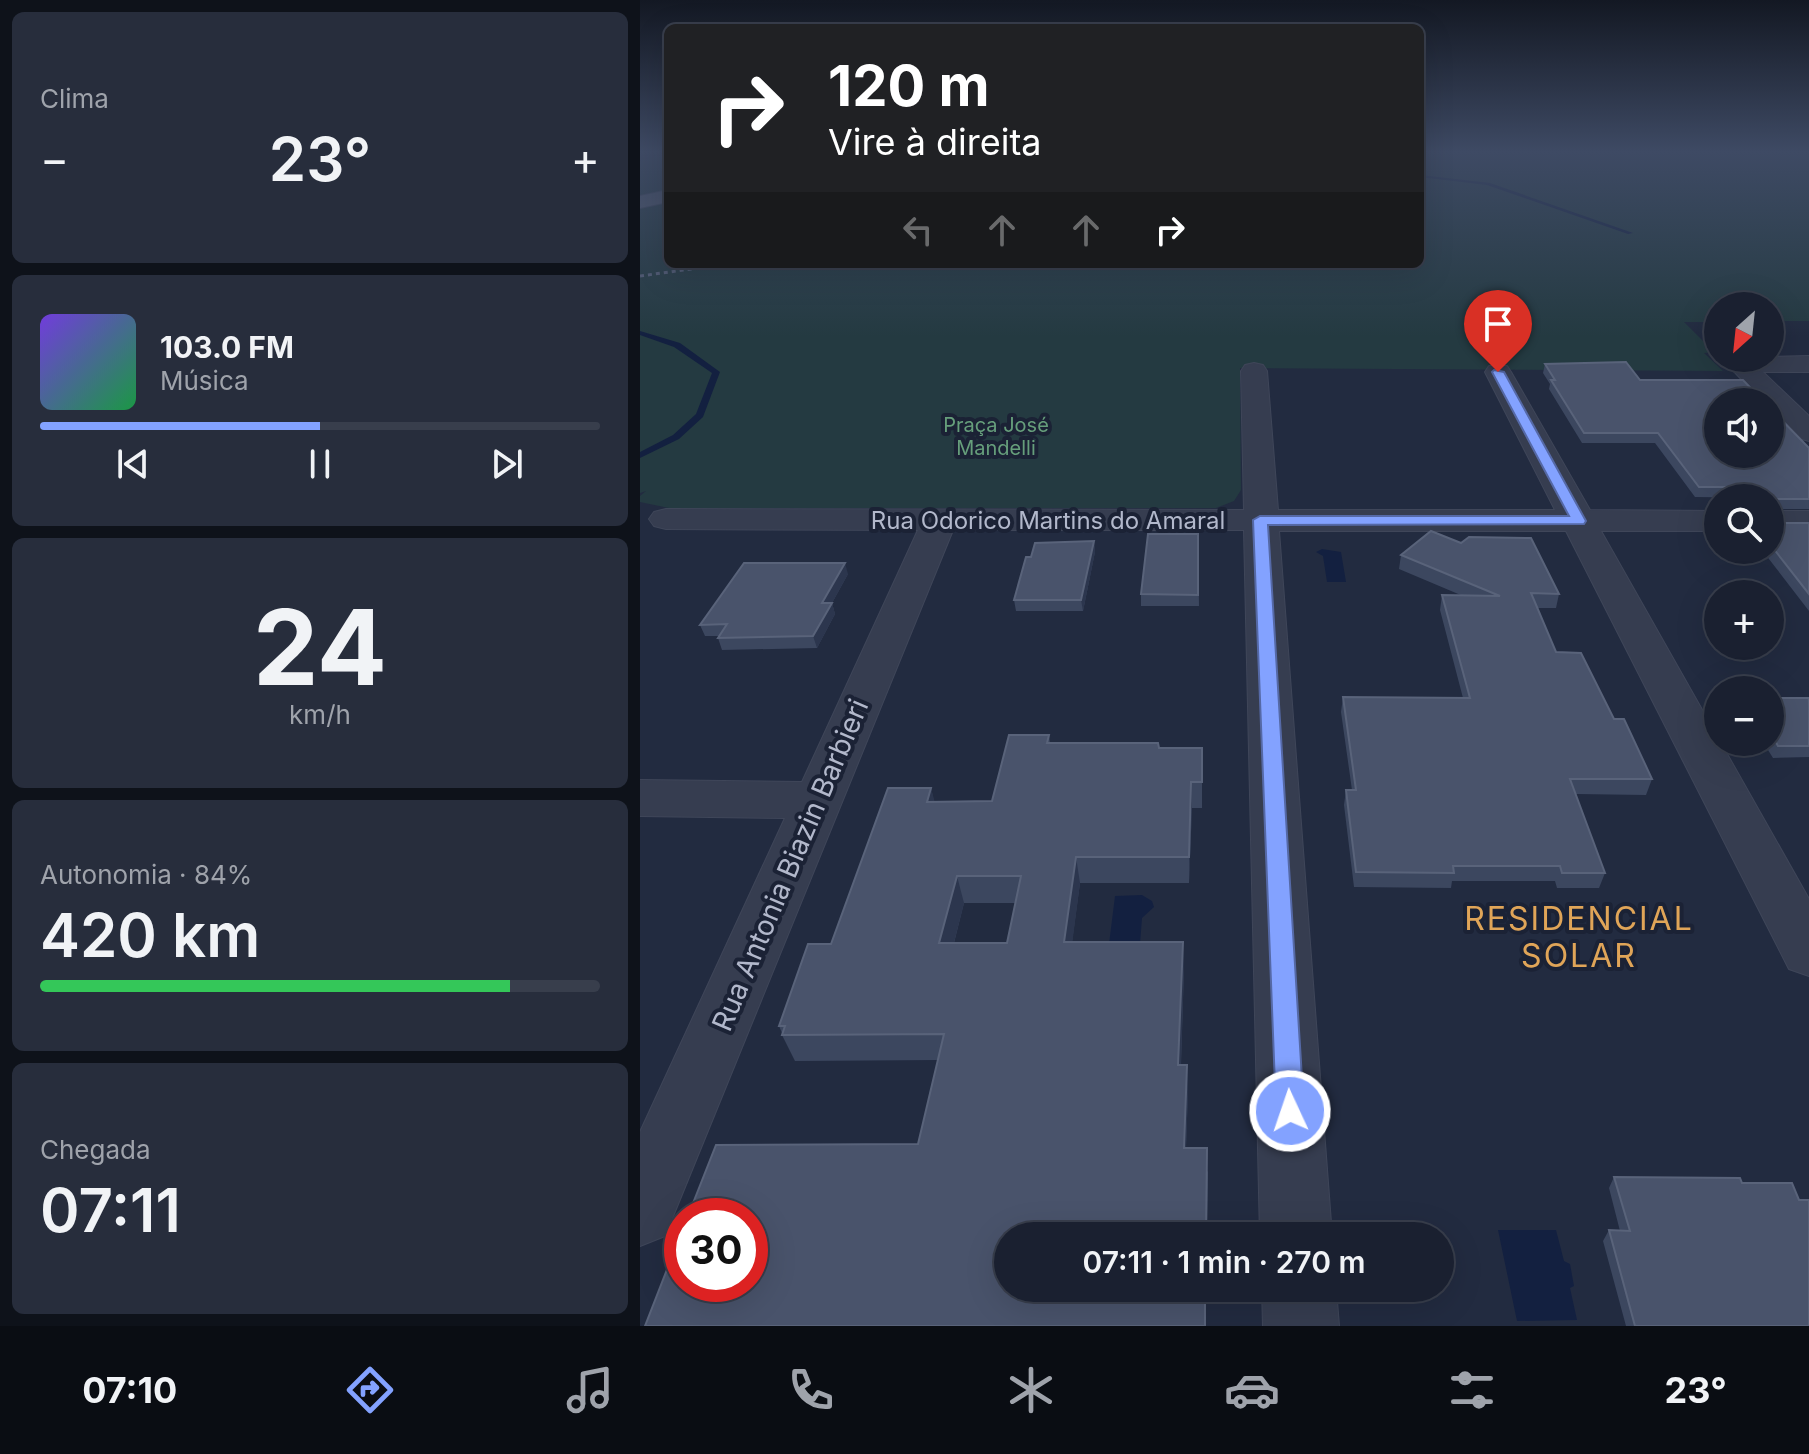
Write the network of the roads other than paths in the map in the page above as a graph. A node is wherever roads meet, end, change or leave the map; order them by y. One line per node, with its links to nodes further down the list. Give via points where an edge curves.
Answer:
1 (1809, 364): 4 (street, via 1740,364)
2 (1254, 371): 7 (street)
3 (1498, 372): 8 (street)
4 (1809, 432)
5 (666, 519): 6 (street, Rua Odorico Martins do Amaral)
6 (940, 519): 7 (street, Rua Odorico Martins do Amaral); 13 (street, Rua Antonia Biazin Barbieri)
7 (1260, 520): 8 (street, Rua Odorico Martins do Amaral); 16 (street)
8 (1579, 521): 9 (street, Rua Odorico Martins do Amaral); 14 (street)
9 (1704, 521)
10 (1784, 521): 11 (street)
11 (1809, 521)
12 (640, 798): 13 (street)
13 (818, 800): 15 (street, Rua Antonia Biazin Barbieri)
14 (1809, 952)
15 (640, 1211)
16 (1295, 1222)
17 (1300, 1302): 18 (street)
18 (1301, 1326)

